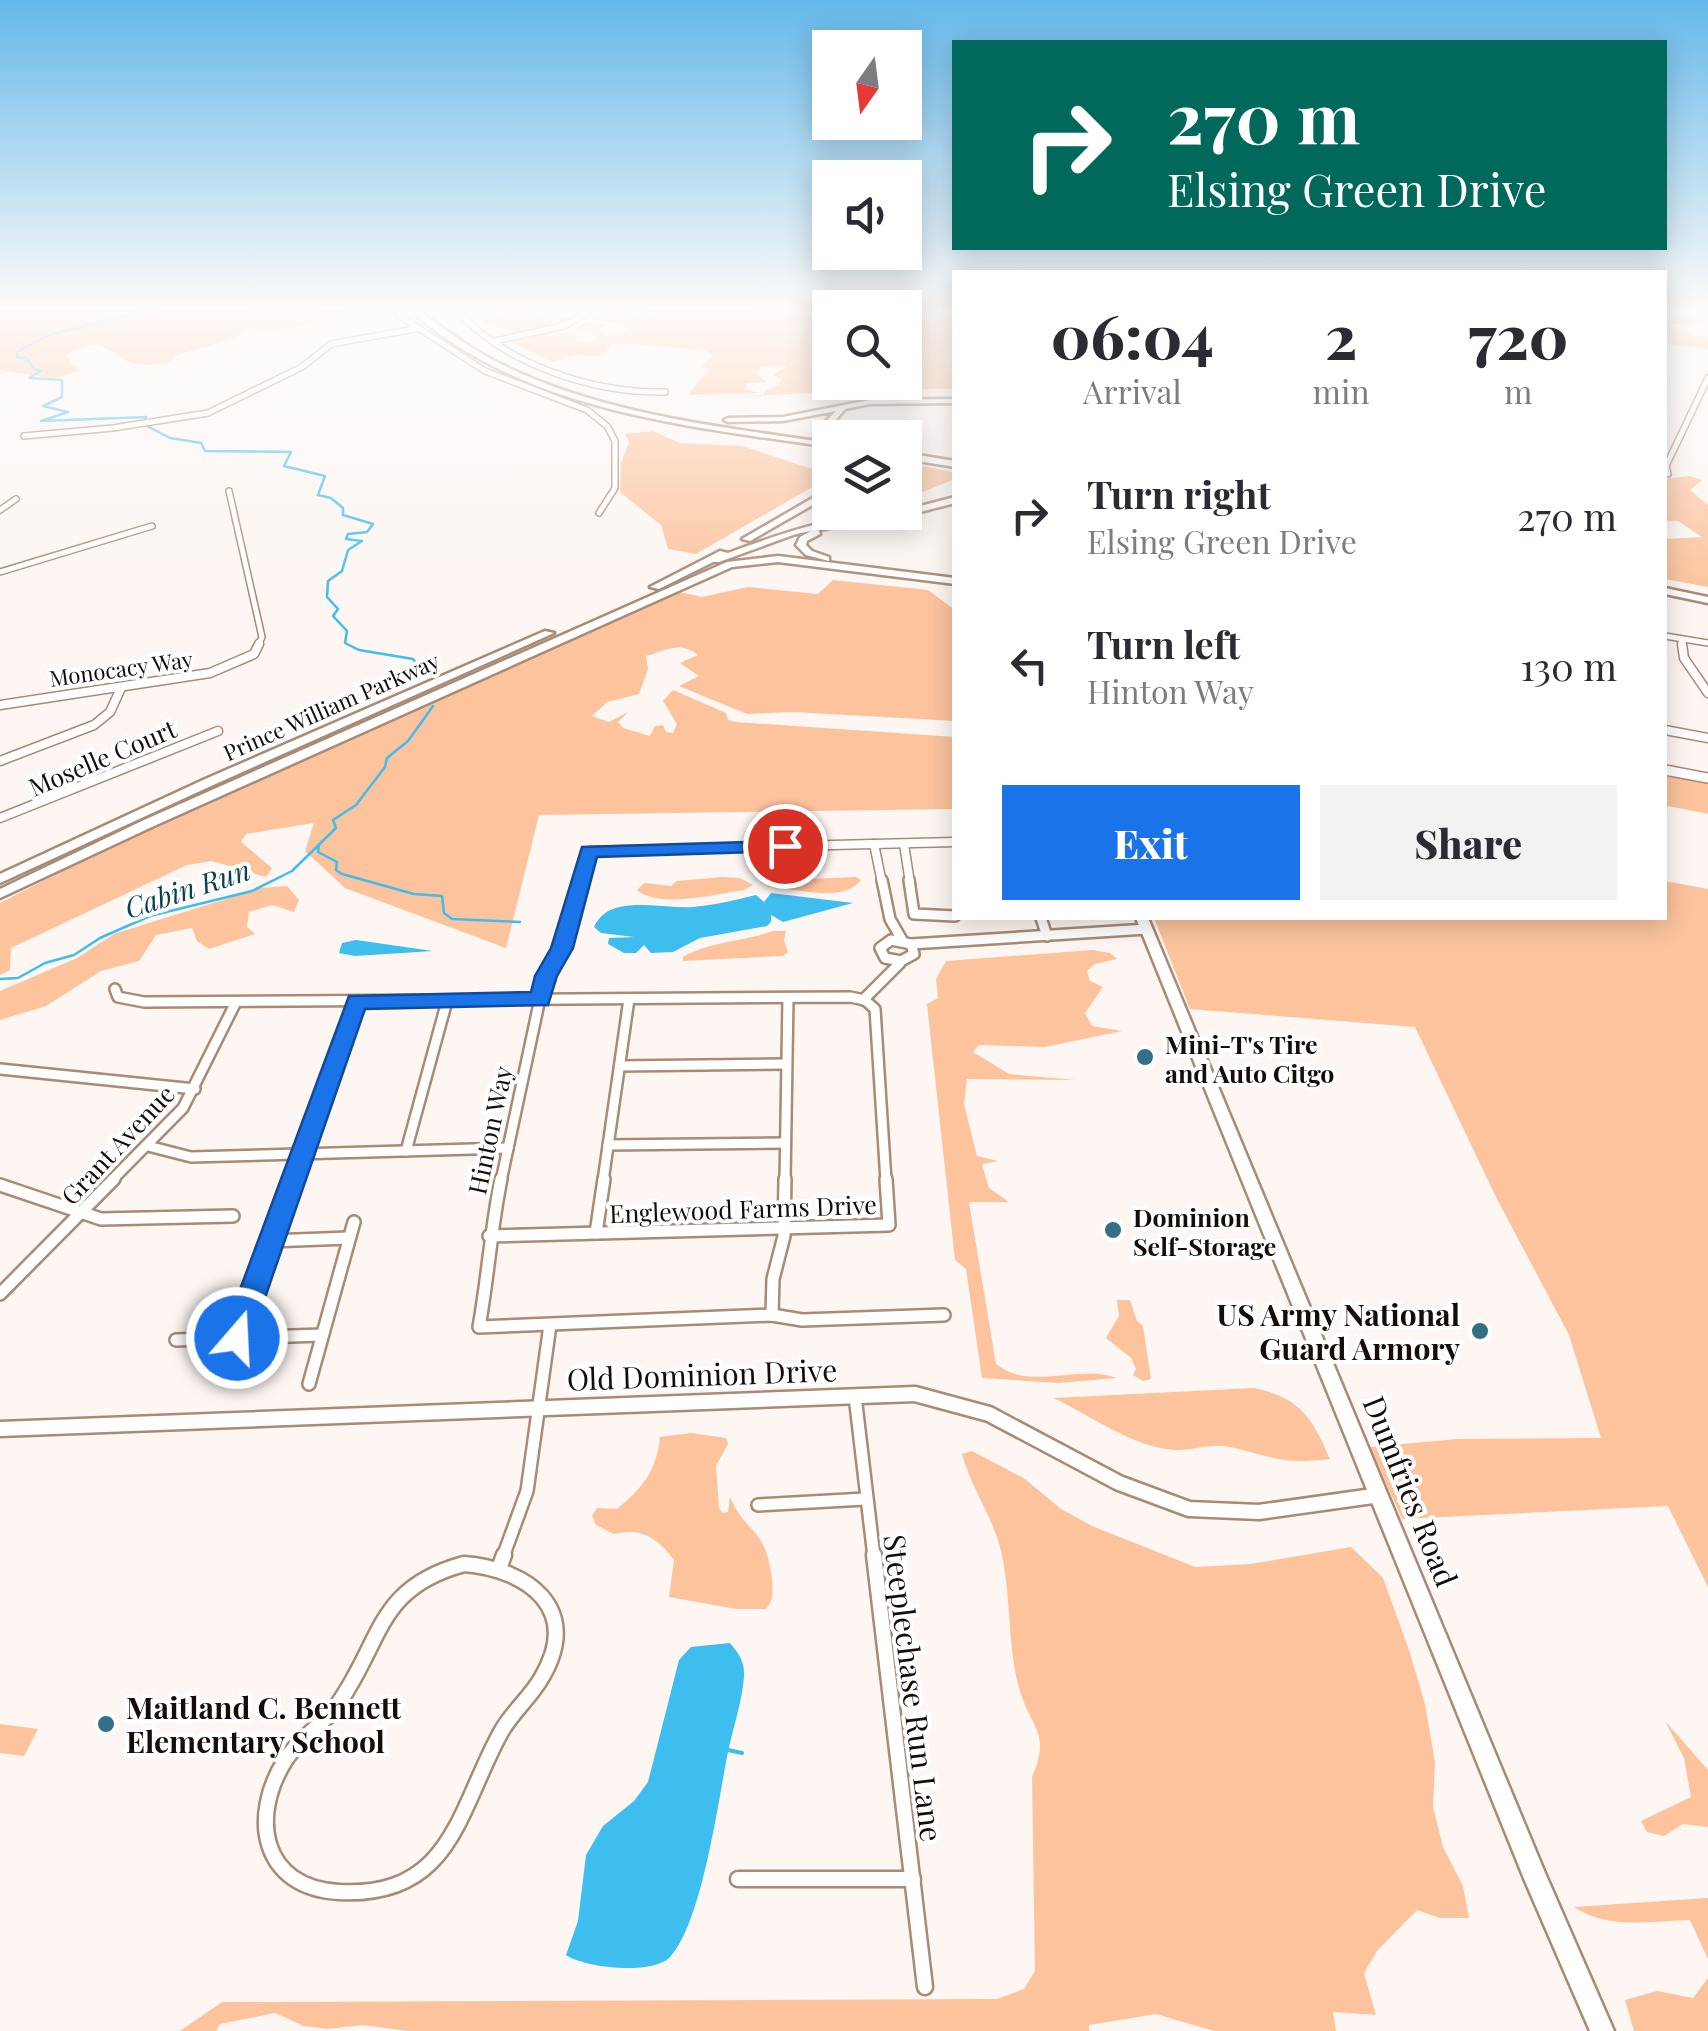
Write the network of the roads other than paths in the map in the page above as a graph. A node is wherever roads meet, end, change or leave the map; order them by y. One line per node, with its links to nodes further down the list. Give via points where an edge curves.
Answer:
1 (228, 404): 10 (street, via 135,425)
2 (570, 404): 24 (street, via 607,426 615,441 616,488)
3 (612, 404): 12 (highway)
4 (640, 404): 8 (highway)
5 (860, 404): 8 (highway, via 765,420)
6 (880, 404): 9 (highway, via 847,408)
7 (1696, 404): 15 (street)
8 (674, 412): 11 (highway)
9 (830, 420)
10 (24, 436)
11 (812, 439)
12 (812, 441)
13 (922, 455): 14 (highway)
14 (952, 460)
15 (1668, 474)
16 (229, 491): 46 (street, Monocacy Way, via 262,637 259,649 219,671)
17 (16, 500): 23 (street)
18 (952, 500): 21 (highway)
19 (952, 500): 22 (highway)
20 (812, 502): 38 (highway)
21 (922, 507)
22 (922, 507)
23 (0, 510)
24 (599, 513)
25 (152, 526): 32 (street)
26 (812, 528): 34 (highway)
27 (823, 530): 29 (highway)
28 (823, 530): 31 (highway, via 801,545)
29 (749, 552): 31 (highway); 34 (highway); 42 (highway)
30 (0, 559): 32 (street)
31 (827, 559): 35 (highway)
32 (11, 568): 33 (street)
33 (0, 572)
34 (680, 576): 38 (highway, Prince William Parkway)
35 (952, 577)
36 (952, 577): 42 (highway, via 761,559 730,564)
37 (1667, 583): 40 (highway)
38 (655, 587): 59 (highway, Prince William Parkway)
39 (1667, 592): 41 (highway)
40 (1708, 592)
41 (1708, 600)
42 (632, 607): 60 (highway, Prince William Parkway)
43 (1667, 636): 44 (street)
44 (1682, 638): 45 (street); 47 (street, via 1684,658)
45 (1708, 643)
46 (122, 688): 48 (street, Monocacy Way); 52 (street, via 94,725)
47 (1708, 692)
48 (0, 704)
49 (1667, 730): 51 (street)
50 (218, 731): 55 (street, Moselle Court)
51 (1708, 738)
52 (0, 761)
53 (1667, 770): 54 (street)
54 (1708, 778)
55 (0, 818)
56 (952, 842): 58 (street, Hinton Way)
57 (874, 844): 58 (street, Hinton Way); 62 (street); 74 (street, Hinton Way, via 589,851)
58 (904, 844): 61 (street, via 914,914)
59 (0, 878)
60 (0, 894)
61 (952, 916)
62 (890, 919): 66 (street); 67 (street)
63 (1042, 920): 65 (street)
64 (1144, 923): 65 (street); 109 (main road, Dumfries Road)
65 (1047, 936): 67 (street)
66 (886, 942): 67 (street); 68 (street, via 880,952)
67 (909, 946): 69 (street)
68 (885, 958): 69 (street); 70 (street)
69 (901, 962): 70 (street)
70 (883, 976): 75 (street)
71 (115, 989): 78 (street, via 118,998 133,1001)
72 (788, 998): 73 (street); 75 (street); 79 (street)
73 (630, 999): 74 (street); 80 (street)
74 (540, 1000): 77 (street); 86 (street, Hinton Way)
75 (864, 1000): 93 (street, Englewood Farms Drive, via 878,1018 888,1225)
76 (357, 1001): 77 (street); 78 (street); 88 (street)
77 (447, 1001): 87 (street)
78 (236, 1002): 82 (street, Grant Avenue)
79 (786, 1064): 80 (street); 83 (street)
80 (620, 1066): 85 (street)
81 (0, 1069): 82 (street)
82 (195, 1089): 84 (street, Grant Avenue)
83 (785, 1142): 85 (street); 93 (street)
84 (148, 1146): 88 (street, via 191,1158); 90 (street, Grant Avenue)
85 (608, 1146): 94 (street)
86 (508, 1148): 87 (street); 95 (street, Hinton Way)
87 (406, 1152): 88 (street)
88 (300, 1154): 97 (street)
89 (0, 1185): 90 (street)
90 (80, 1215): 91 (street); 98 (street, Grant Avenue)
91 (233, 1216)
92 (354, 1222): 96 (street)
93 (784, 1228): 94 (street, Englewood Farms Drive); 99 (street)
94 (596, 1233): 95 (street, Englewood Farms Drive)
95 (489, 1236): 101 (street, Hinton Way, via 480,1327)
96 (349, 1238): 97 (street); 102 (street)
97 (270, 1241): 103 (street)
98 (0, 1294)
99 (772, 1315): 100 (street, Hinton Way); 101 (street, Hinton Way)
100 (944, 1315)
101 (550, 1325): 107 (street)
102 (322, 1335): 103 (street); 105 (street)
103 (237, 1338): 104 (street)
104 (176, 1340)
105 (308, 1384)
106 (855, 1396): 107 (street, Old Dominion Drive); 109 (street, Old Dominion Drive, via 915,1394 986,1410 1130,1489 1192,1509); 110 (street, Steeplechase Run Lane)
107 (538, 1408): 108 (street, Old Dominion Drive); 112 (street, via 527,1491)
108 (0, 1430)
109 (1380, 1495): 116 (main road, Dumfries Road)
110 (866, 1499): 111 (street); 114 (street, Steeplechase Run Lane)
111 (758, 1505)
112 (500, 1566): 112 (street, via 542,1594 554,1624 552,1653 538,1685 503,1728 450,1844 415,1876 373,1891 332,1892 286,1875 265,1836 274,1780 335,1707 390,1608 438,1570)
113 (738, 1879): 114 (street)
114 (913, 1879): 115 (street, Steeplechase Run Lane)
115 (925, 1987)
116 (1602, 2031)

